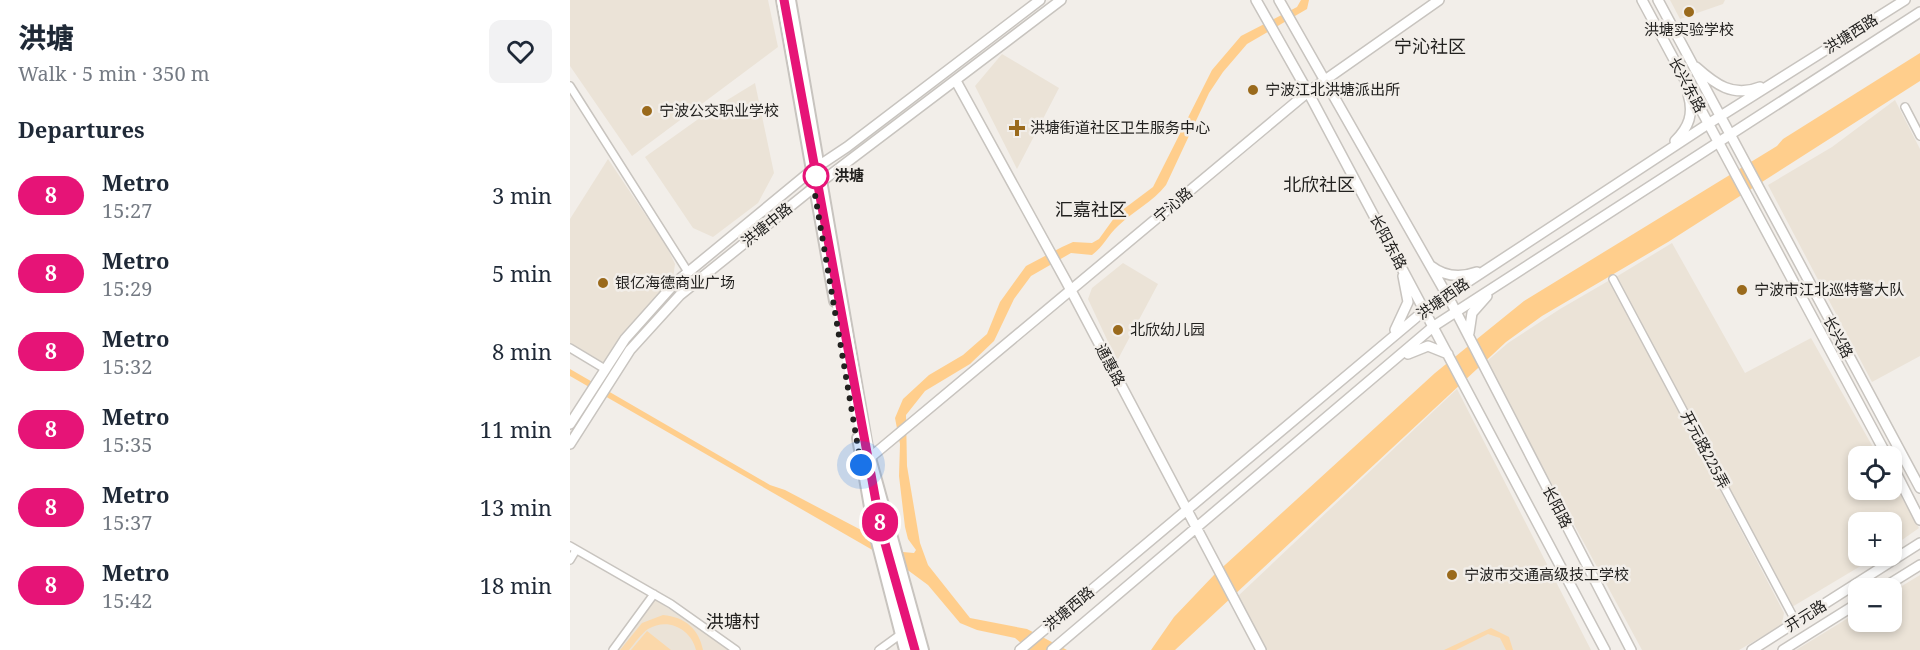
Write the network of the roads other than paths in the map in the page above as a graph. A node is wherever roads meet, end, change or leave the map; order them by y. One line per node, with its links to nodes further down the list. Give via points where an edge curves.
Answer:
1 (782, 0): 27 (main road)
2 (790, 0): 27 (main road)
3 (1041, 0): 27 (main road, 洪塘中路)
4 (1061, 0): 15 (main road, 洪塘中路)
5 (1256, 0): 18 (main road, 长阳东路)
6 (1439, 0): 16 (main road, 宁沁路)
7 (1642, 0): 13 (main road, 长兴东路)
8 (1658, 0): 12 (main road, 长兴东路)
9 (1905, 0): 14 (main road, 洪塘西路)
10 (1281, 3): 16 (main road, 长阳东路)
11 (1920, 12): 22 (main road, 洪塘西路)
12 (1691, 62): 14 (main road, via 1730,91 1753,90); 20 (main road, 长兴东路)
13 (1684, 78): 21 (main road, 长兴东路); 25 (main road, via 1690,103 1688,125)
14 (1779, 80): 20 (main road, 洪塘西路)
15 (956, 81): 29 (main road, 洪塘中路); 36 (main road, 通惠路)
16 (1324, 81): 18 (main road, 宁沁路); 31 (main road, 长阳东路)
17 (570, 86): 33 (street)
18 (1308, 92): 30 (main road, 长阳东路); 36 (main road, 宁沁路)
19 (1905, 107): 23 (street)
20 (1720, 117): 21 (main road, 洪塘西路); 22 (main road, 长兴东路)
21 (1708, 124): 24 (main road, 长兴东路); 25 (main road, 洪塘西路)
22 (1730, 136): 24 (main road, 洪塘西路); 26 (main road, 长兴东路)
23 (1920, 136)
24 (1718, 143): 28 (main road, 长兴东路); 35 (main road, 洪塘西路)
25 (1660, 155): 32 (main road, 洪塘西路)
26 (1744, 163): 52 (main road, 长兴路)
27 (815, 168): 29 (main road); 33 (main road, 洪塘中路)
28 (1732, 169): 49 (main road, 长兴路)
29 (818, 185): 48 (main road, 洪塘中路, via 680,295 637,342); 50 (main road)
30 (1392, 249): 38 (main road, 长阳东路); 43 (main road, via 1408,302 1401,322)
31 (1428, 263): 32 (main road, via 1441,273 1460,276); 37 (main road, 长阳东路)
32 (1488, 268): 37 (main road, 洪塘西路)
33 (688, 272): 46 (main road, 洪塘中路, via 645,313)
34 (1613, 279): 63 (street, 开元路225弄)
35 (1498, 284): 39 (main road, 洪塘西路); 41 (main road, via 1472,313 1468,326)
36 (1071, 290): 50 (main road, 宁沁路); 53 (main road, 通惠路)
37 (1447, 295): 38 (main road, 洪塘西路); 39 (main road, 长阳东路)
38 (1425, 310): 40 (main road, 长阳东路); 43 (main road, 洪塘西路)
39 (1456, 312): 40 (main road, 洪塘西路); 41 (main road, 长阳东路)
40 (1434, 326): 44 (main road, 长阳东路); 45 (main road, 洪塘西路)
41 (1470, 340): 74 (main road, 长阳路)
42 (570, 348): 46 (street)
43 (1379, 349): 53 (main road, 洪塘西路)
44 (1450, 357): 45 (main road, via 1435,348 1422,347); 73 (main road, 长阳路)
45 (1390, 364): 55 (main road, 洪塘西路)
46 (605, 369): 47 (main road, 洪塘中路)
47 (570, 424)
48 (570, 444)
49 (1882, 446)
50 (866, 461): 64 (main road, via 874,530); 70 (main road)
51 (1902, 485): 54 (main road)
52 (1920, 488)
53 (1187, 510): 55 (main road, 通惠路); 65 (main road, 洪塘西路)
54 (1920, 520)
55 (1196, 527): 71 (main road, 洪塘西路); 72 (main road, 通惠路)
56 (1920, 543): 63 (main road, 开元路)
57 (573, 548): 58 (street); 61 (street)
58 (570, 560)
59 (1920, 565): 60 (main road)
60 (1899, 578)
61 (654, 594): 66 (street); 67 (street)
62 (1848, 609): 76 (main road, 开元路)
63 (1796, 622): 75 (main road, 开元路)
64 (901, 634): 68 (street); 69 (main road)
65 (1021, 649)
66 (613, 650)
67 (736, 650)
68 (879, 650)
69 (905, 650)
70 (923, 650)
71 (1052, 650)
72 (1261, 650)
73 (1605, 650)
74 (1631, 650)
75 (1752, 650)
76 (1783, 650)

